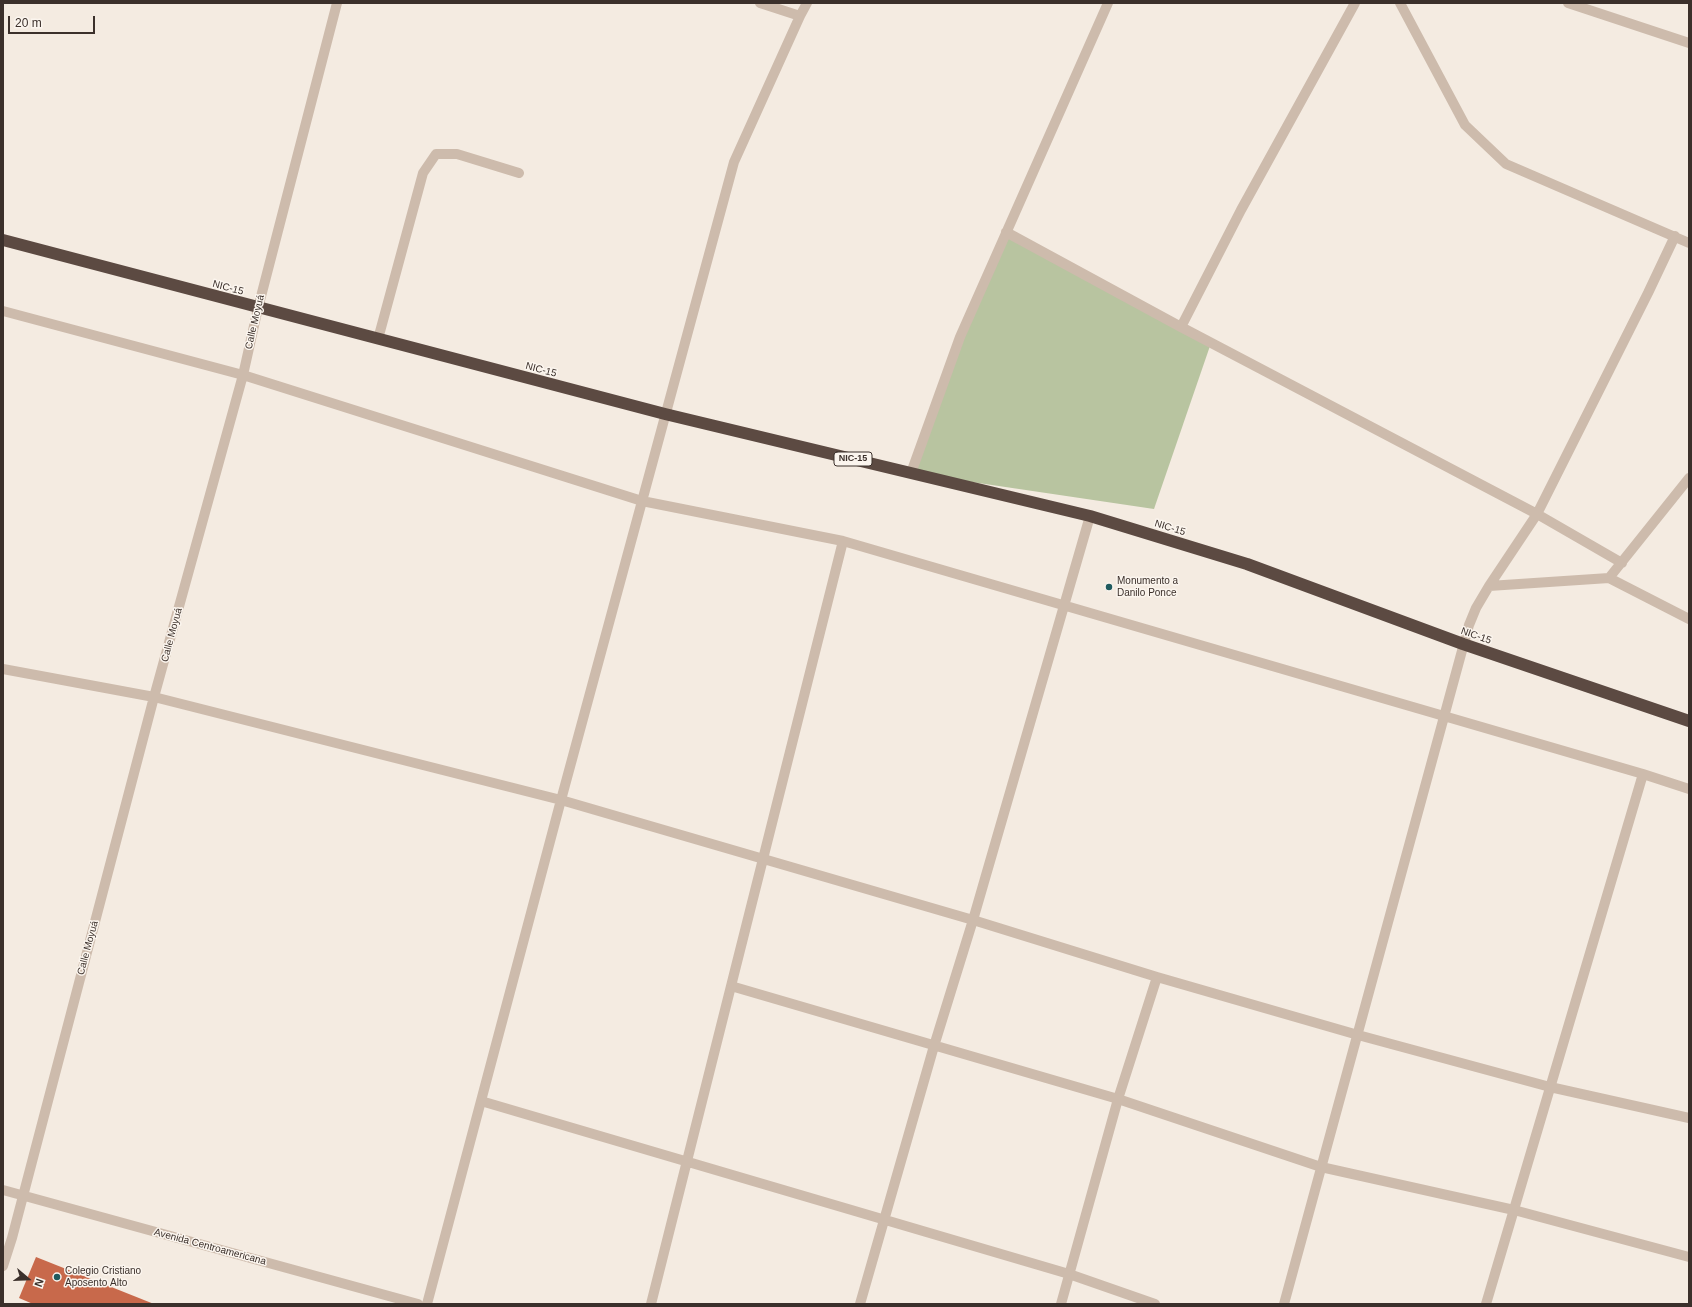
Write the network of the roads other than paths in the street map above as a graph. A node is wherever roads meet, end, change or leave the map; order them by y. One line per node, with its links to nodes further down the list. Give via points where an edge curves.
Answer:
1 (337, 3): 15 (street, Calle Moyuá)
2 (760, 3): 8 (street)
3 (807, 3): 8 (street)
4 (1108, 3): 11 (street)
5 (1355, 3): 17 (street, via 1241,210)
6 (1400, 3): 12 (street, via 1465,125 1506,164)
7 (1568, 3): 9 (street)
8 (800, 16): 20 (street, via 734,162)
9 (1689, 43)
10 (519, 173): 18 (street, via 457,154 436,154 422,173)
11 (1006, 232): 17 (street); 21 (street, via 960,337)
12 (1675, 236): 14 (street); 24 (street)
13 (3, 240): 15 (highway, NIC-15 / NIC-15)
14 (1689, 243)
15 (258, 308): 18 (highway, NIC-15 / NIC-15); 19 (street, Calle Moyuá)
16 (3, 311): 19 (street)
17 (1181, 327): 24 (street)
18 (378, 339): 20 (highway, NIC-15 / NIC-15)
19 (243, 375): 23 (street); 34 (street, Calle Moyuá)
20 (665, 414): 21 (highway, NIC-15 / NIC-15); 23 (street)
21 (910, 473): 25 (highway, NIC-15 / NIC-15)
22 (1689, 478): 27 (street)
23 (642, 501): 26 (street); 39 (street)
24 (1537, 514): 27 (street); 29 (street)
25 (1090, 516): 30 (street); 32 (highway, NIC-15 / NIC-15, via 1247,564)
26 (842, 541): 30 (street); 40 (street)
27 (1622, 563): 28 (street)
28 (1609, 578): 29 (street); 31 (street)
29 (1489, 586): 32 (street, via 1476,608)
30 (1064, 606): 35 (street); 41 (street)
31 (1689, 619)
32 (1463, 644): 35 (street); 36 (highway, NIC-15 / NIC-15)
33 (3, 669): 34 (street)
34 (154, 697): 39 (street); 53 (street, Calle Moyuá)
35 (1444, 716): 37 (street); 44 (street)
36 (1689, 720)
37 (1643, 774): 38 (street); 46 (street)
38 (1689, 789)
39 (561, 800): 40 (street); 48 (street)
40 (764, 859): 41 (street); 43 (street)
41 (973, 920): 42 (street); 45 (street)
42 (1157, 977): 44 (street); 47 (street)
43 (731, 986): 45 (street); 50 (street)
44 (1358, 1035): 46 (street); 51 (street)
45 (934, 1046): 47 (street); 55 (street)
46 (1550, 1087): 49 (street); 54 (street)
47 (1118, 1099): 51 (street); 58 (street)
48 (481, 1101): 50 (street); 60 (street)
49 (1689, 1118)
50 (687, 1162): 55 (street); 61 (street)
51 (1321, 1166): 54 (street); 65 (street)
52 (3, 1190): 53 (street, Avenida Centroamericana)
53 (22, 1196): 57 (street, Calle Moyuá); 59 (street, Avenida Centroamericana)
54 (1514, 1210): 56 (street); 66 (street)
55 (884, 1219): 58 (street); 62 (street)
56 (1689, 1257)
57 (3, 1266)
58 (1069, 1274): 63 (street); 64 (street)
59 (418, 1304)
60 (427, 1304)
61 (651, 1304)
62 (860, 1304)
63 (1061, 1304)
64 (1155, 1304)
65 (1284, 1304)
66 (1486, 1304)

